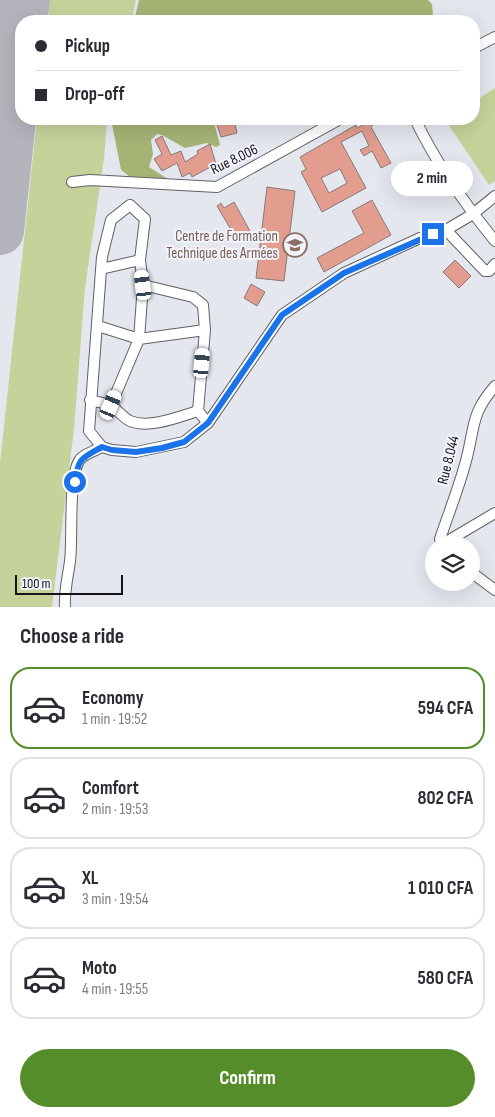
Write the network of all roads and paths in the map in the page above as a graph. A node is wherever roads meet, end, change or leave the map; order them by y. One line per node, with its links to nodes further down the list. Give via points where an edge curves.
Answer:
1 (495, 37): 2 (street)
2 (480, 45)
3 (329, 125): 5 (street, Rue 8.006, via 218,187 90,180)
4 (418, 125): 7 (street, via 432,153)
5 (72, 182)
6 (495, 196): 7 (street)
7 (473, 214): 8 (street); 9 (street)
8 (446, 230): 11 (street, via 485,271); 21 (street, via 420,238 344,273 282,315)
9 (495, 241)
10 (140, 260): 12 (street); 12 (street, via 145,218 130,205 111,220); 13 (street)
11 (495, 264)
12 (101, 269): 14 (street)
13 (143, 285): 15 (street, via 192,297 202,305); 16 (street)
14 (98, 326): 16 (street); 18 (street)
15 (205, 330): 16 (street); 20 (street)
16 (139, 339): 19 (street)
17 (495, 386): 24 (street, Rue 8.044, via 479,408)
18 (90, 400): 19 (street); 22 (street, via 89,431)
19 (111, 405): 20 (street, via 130,421 164,421)
20 (198, 411): 21 (street)
21 (208, 423): 22 (street, via 184,442 162,448 136,452)
22 (102, 447): 28 (street, via 83,457 76,468)
23 (495, 513): 25 (street)
24 (441, 536)
25 (457, 536)
26 (480, 579): 27 (street)
27 (495, 590)
28 (65, 607)

